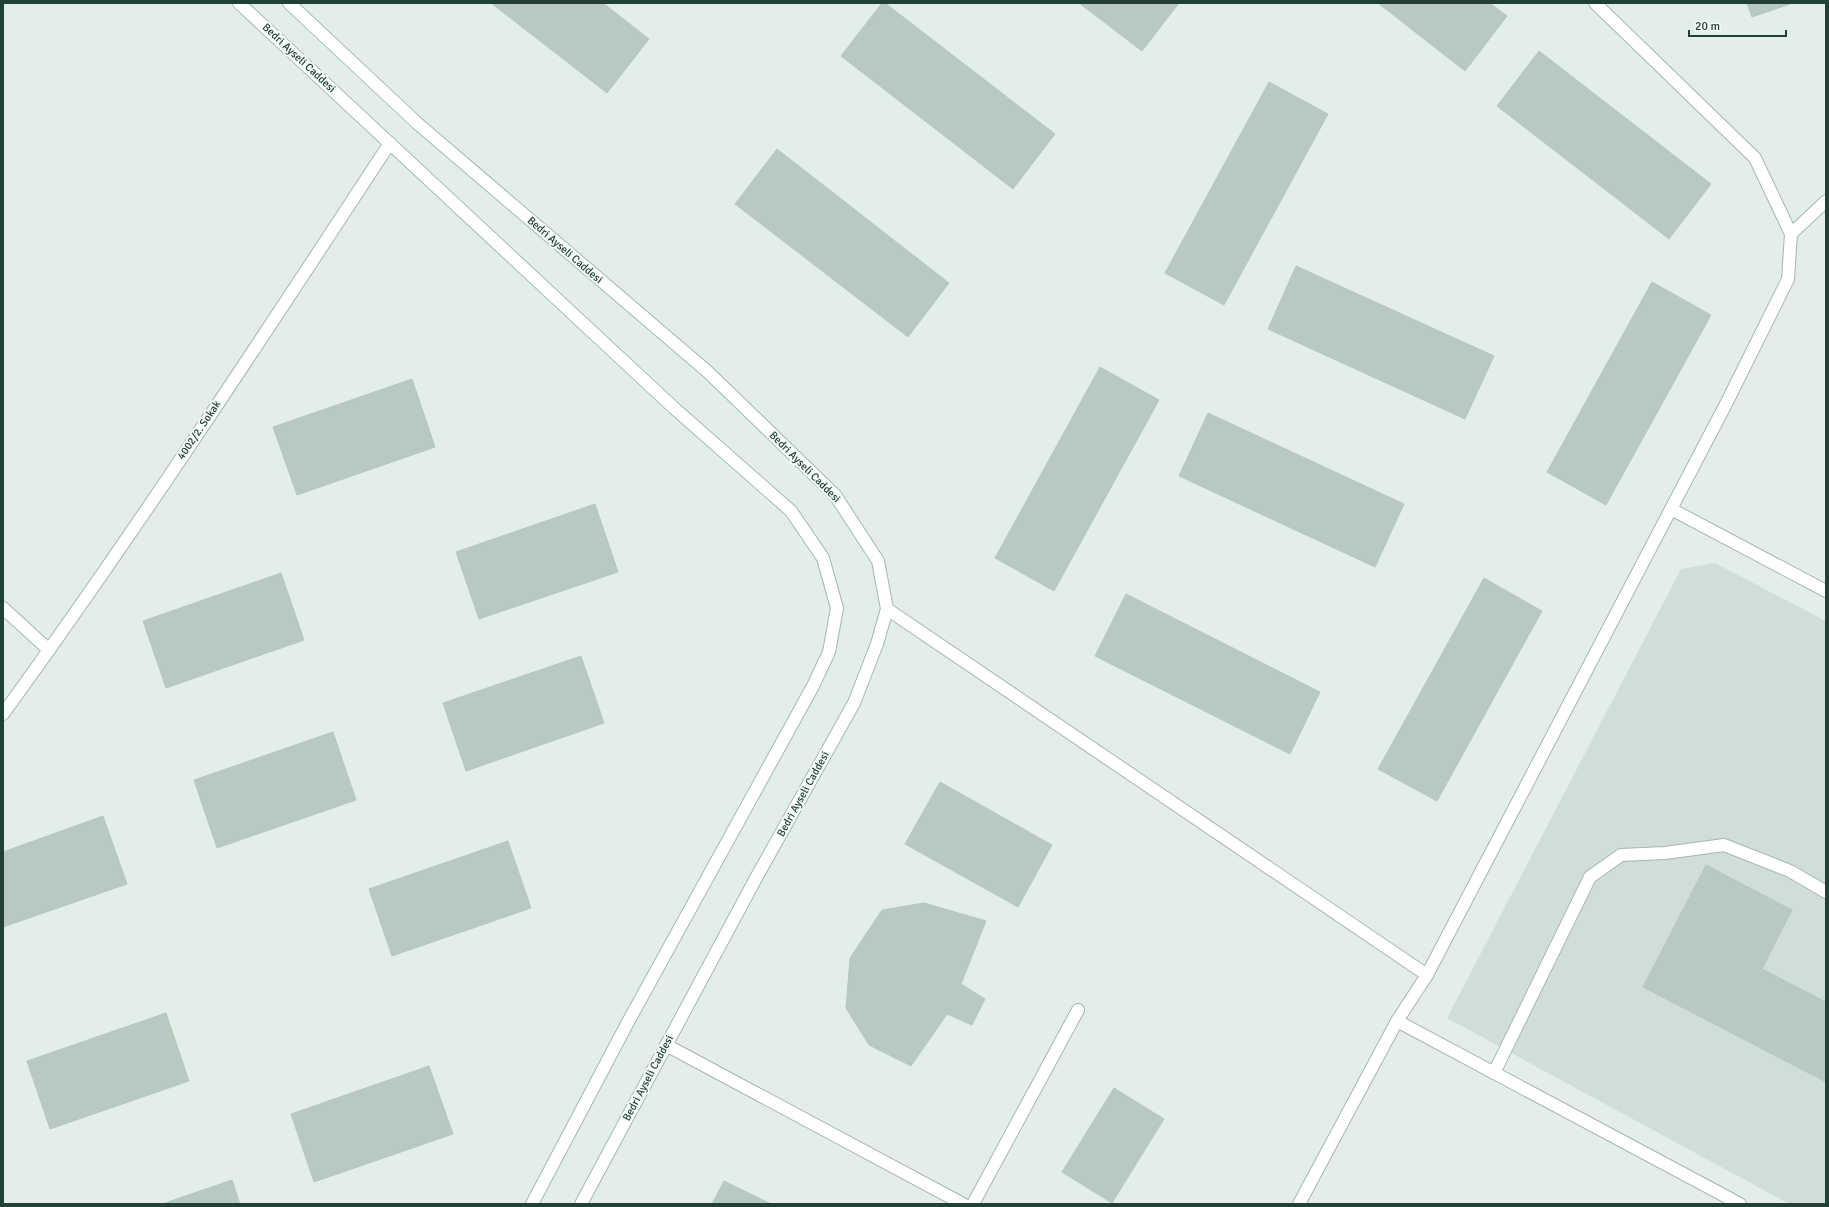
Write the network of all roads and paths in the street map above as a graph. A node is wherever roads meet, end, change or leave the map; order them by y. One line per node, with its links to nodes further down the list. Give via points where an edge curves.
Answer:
1 (239, 3): 4 (street, Bedri Ayseli Caddesi)
2 (289, 3): 10 (street, Bedri Ayseli Caddesi, via 417,123 708,372 835,495 878,561)
3 (1595, 3): 6 (street, via 1754,158)
4 (390, 143): 11 (street, 4002/2. Sokak); 19 (street, Bedri Ayseli Caddesi, via 674,408 791,511 823,558 837,608 829,652 813,686 628,1022)
5 (1826, 201): 6 (street)
6 (1791, 234): 7 (street, via 1788,278)
7 (1671, 509): 8 (street); 14 (street)
8 (1826, 591)
9 (3, 608): 11 (street)
10 (887, 609): 14 (street); 17 (street, Bedri Ayseli Caddesi, via 877,644 854,703)
11 (50, 650): 12 (street, 4002/2. Sokak)
12 (3, 714)
13 (1826, 892): 18 (street, via 1790,871 1724,845 1665,853 1621,855 1590,877)
14 (1427, 976): 16 (street)
15 (1078, 1010): 22 (street)
16 (1397, 1021): 18 (street); 23 (street)
17 (666, 1045): 20 (street, Bedri Ayseli Caddesi); 21 (street)
18 (1494, 1073): 24 (street)
19 (532, 1204)
20 (580, 1204)
21 (963, 1204)
22 (973, 1204)
23 (1299, 1204)
24 (1740, 1204)

